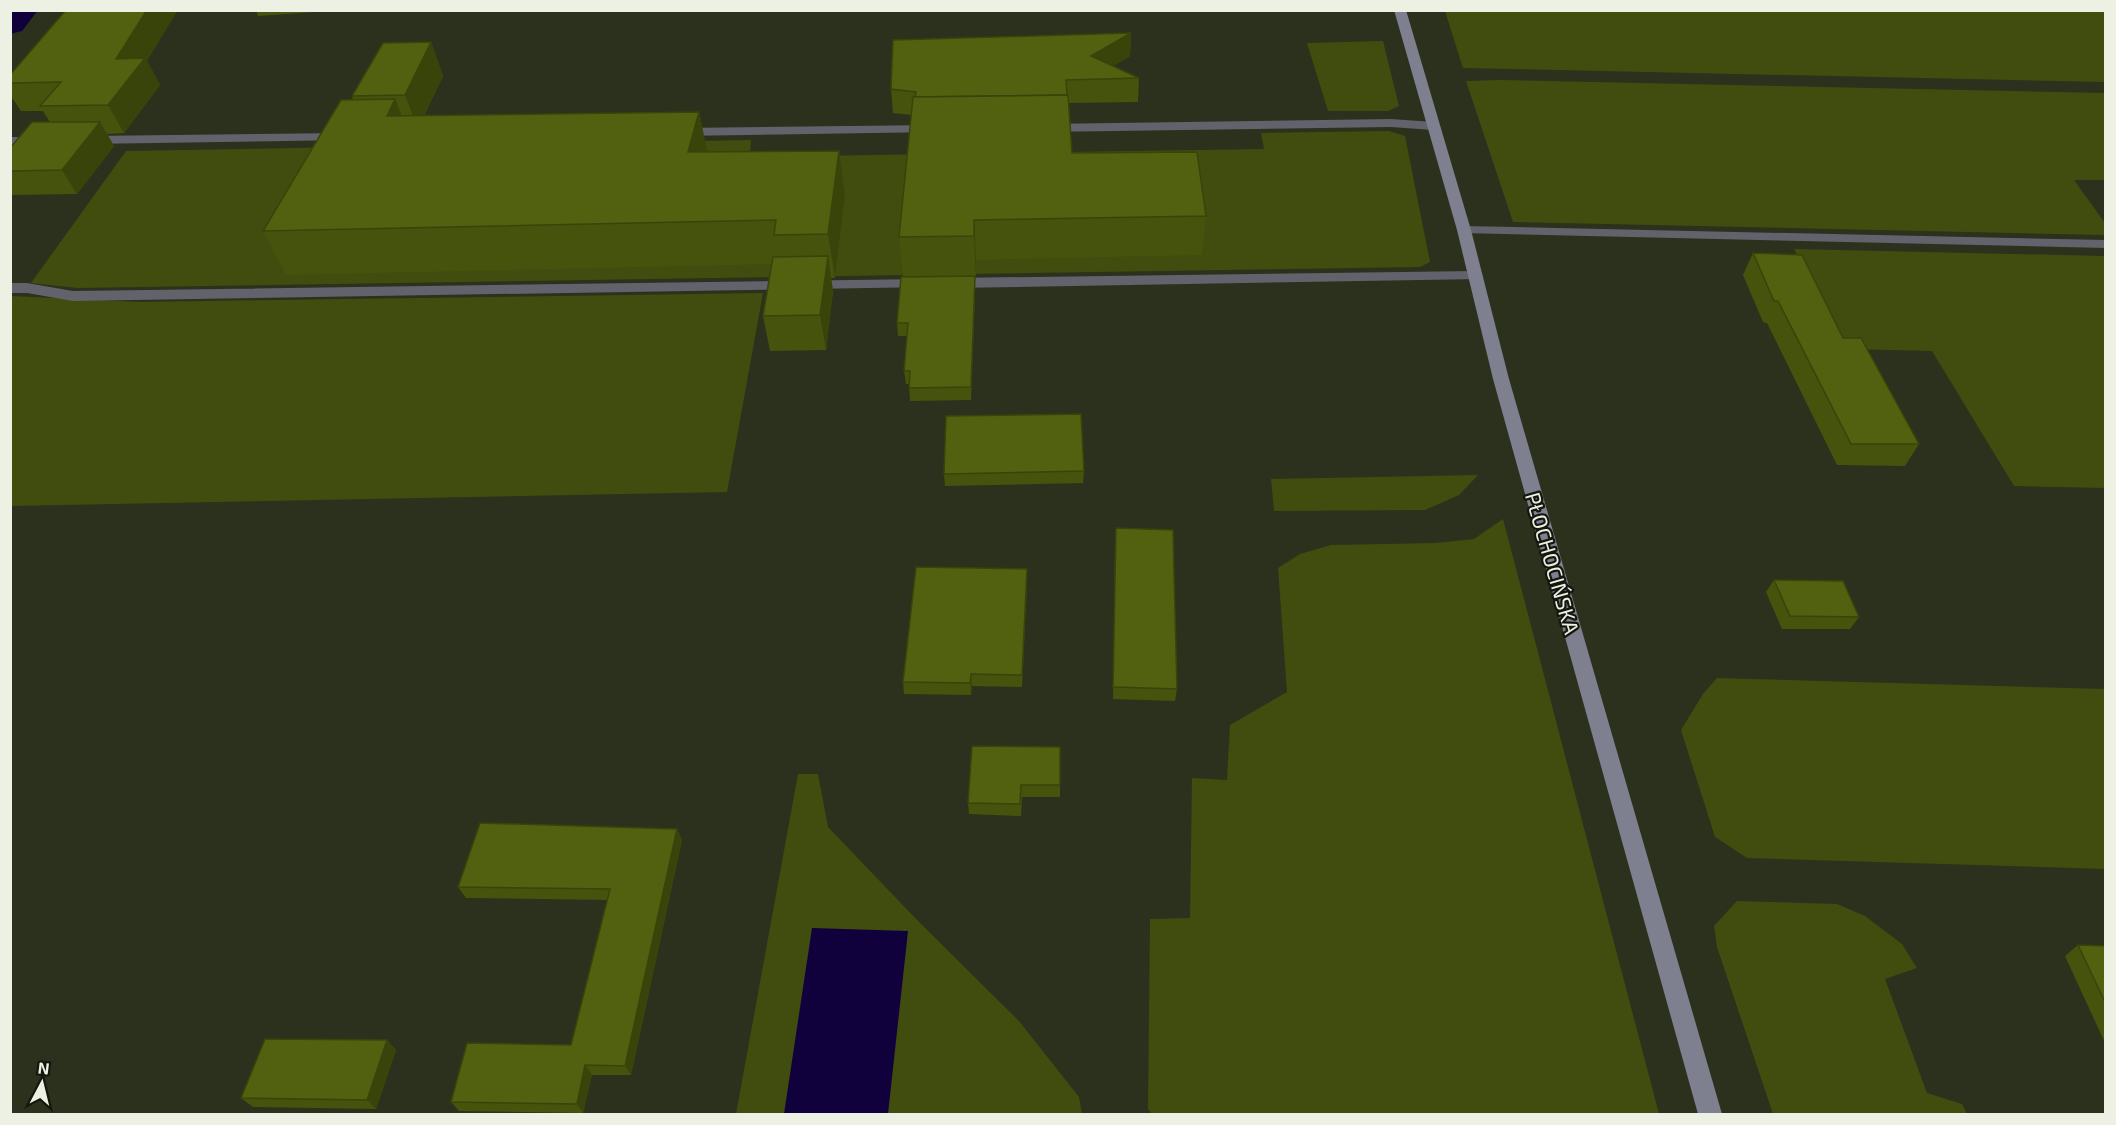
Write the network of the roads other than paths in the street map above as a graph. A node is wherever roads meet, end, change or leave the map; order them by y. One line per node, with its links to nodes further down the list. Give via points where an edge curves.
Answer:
1 (1400, 10): 2 (main road, PŁOCHOCIŃSKA)
2 (1433, 126): 3 (lane, via 1391,123); 8 (main road, PŁOCHOCIŃSKA)
3 (1034, 128)
4 (951, 129): 5 (lane)
5 (665, 132)
6 (356, 136): 7 (lane)
7 (10, 141)
8 (1464, 230): 9 (lane); 10 (main road, PŁOCHOCIŃSKA)
9 (2106, 244)
10 (1476, 276): 11 (lane, via 73,296); 12 (main road, PŁOCHOCIŃSKA, via 1504,390)
11 (10, 288)
12 (1710, 1114)

